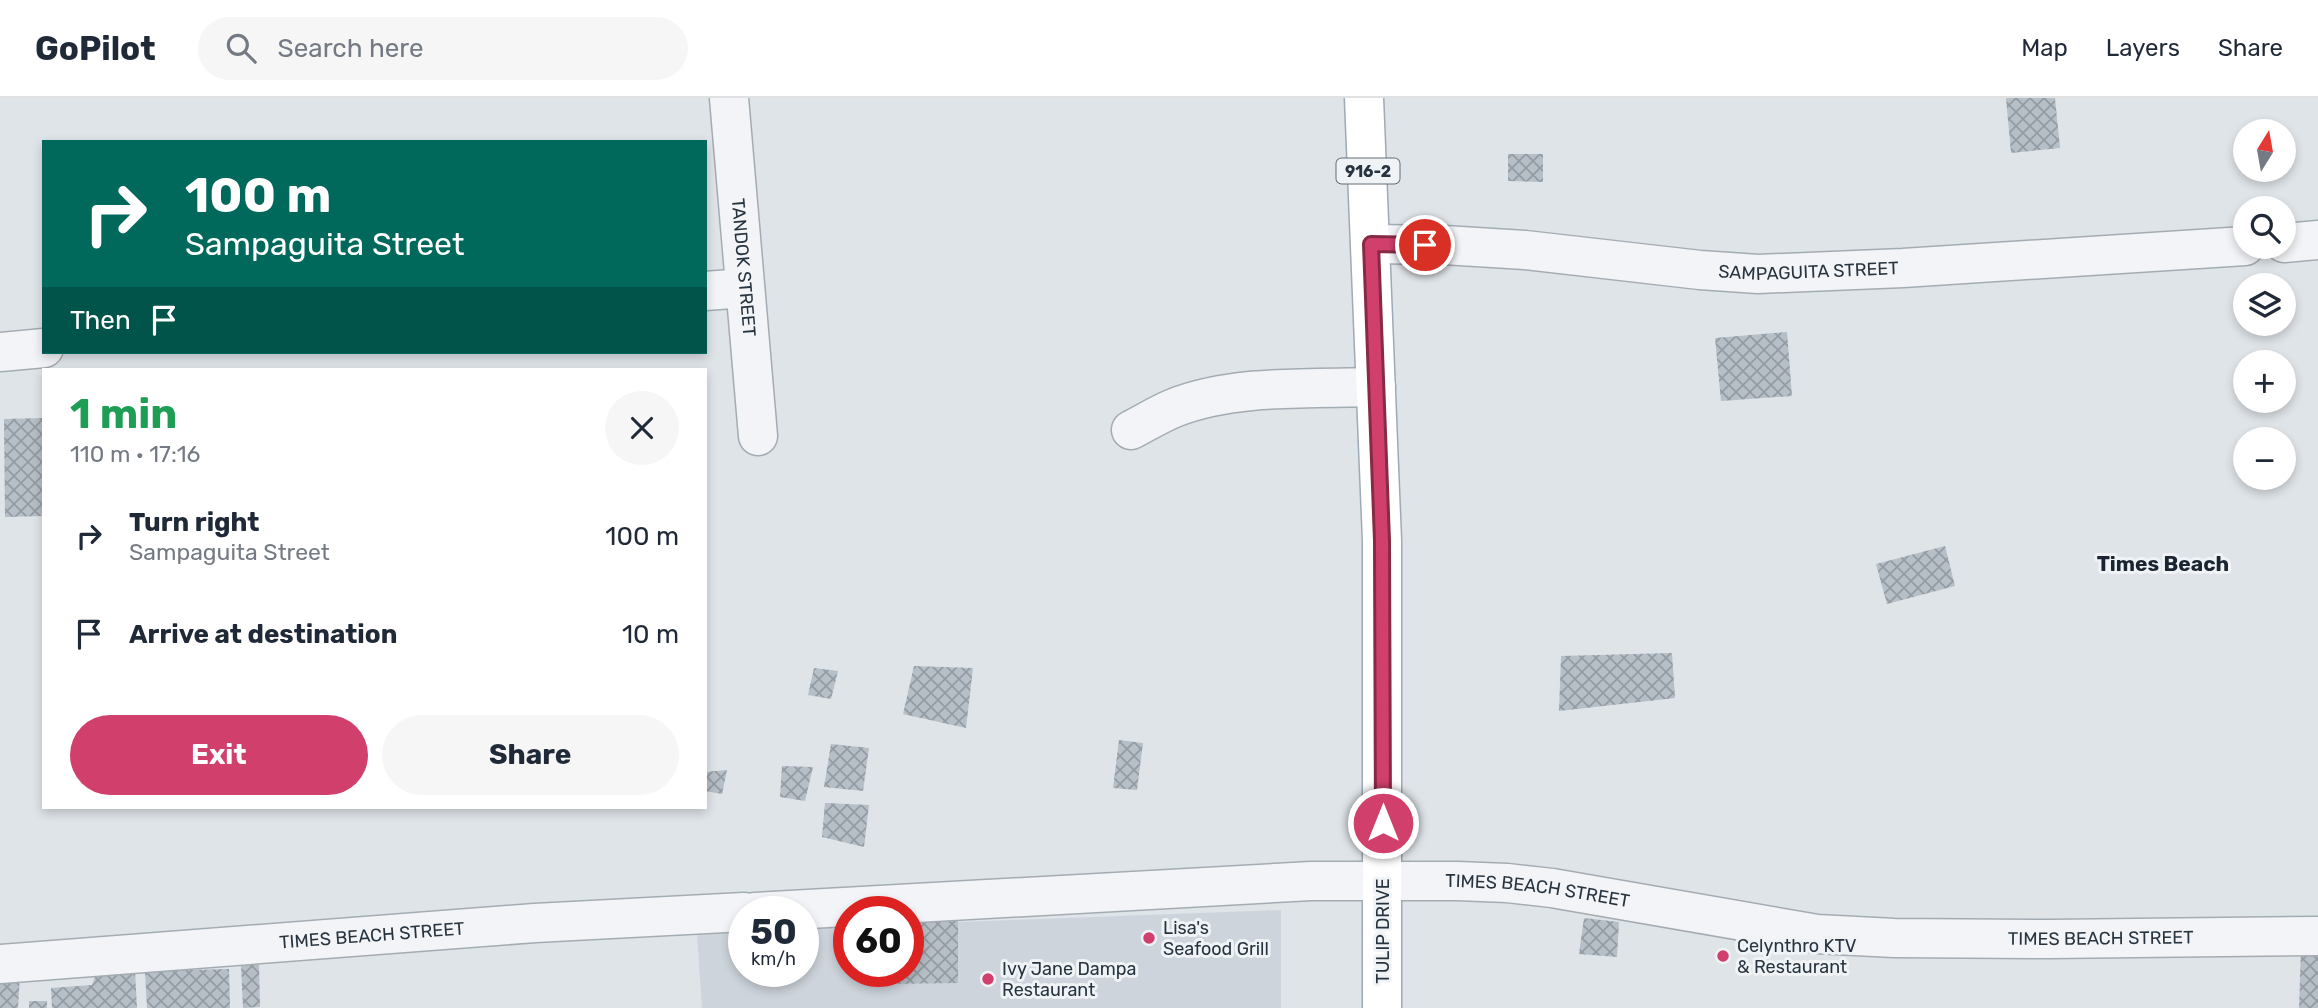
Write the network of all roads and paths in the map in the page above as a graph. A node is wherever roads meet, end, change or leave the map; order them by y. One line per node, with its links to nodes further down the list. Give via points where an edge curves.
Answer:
1 (729, 98): 7 (street, TANDOK STREET)
2 (1364, 98): 5 (main road, TULIP DRIVE / 916-2)
3 (2318, 240): 4 (street)
4 (2296, 242)
5 (1371, 244): 6 (street, SAMPAGUITA STREET, via 1525,250 1758,274); 11 (main road, TULIP DRIVE / 916-2)
6 (2233, 247)
7 (745, 288): 8 (street); 13 (street, TANDOK STREET)
8 (707, 291)
9 (42, 348): 10 (street)
10 (0, 352)
11 (1376, 387): 12 (street, via 1209,398 1175,408); 14 (main road, TULIP DRIVE / 916-2, via 1382,541)
12 (1131, 430)
13 (758, 436)
14 (1383, 880): 15 (street, TIMES BEACH STREET); 17 (street, TIMES BEACH STREET, via 1552,888 1816,934 2037,939); 19 (main road, TULIP DRIVE / 916-2)
15 (819, 908)
16 (728, 913): 18 (street, TIMES BEACH STREET)
17 (2318, 936)
18 (0, 964)
19 (1382, 1008)

